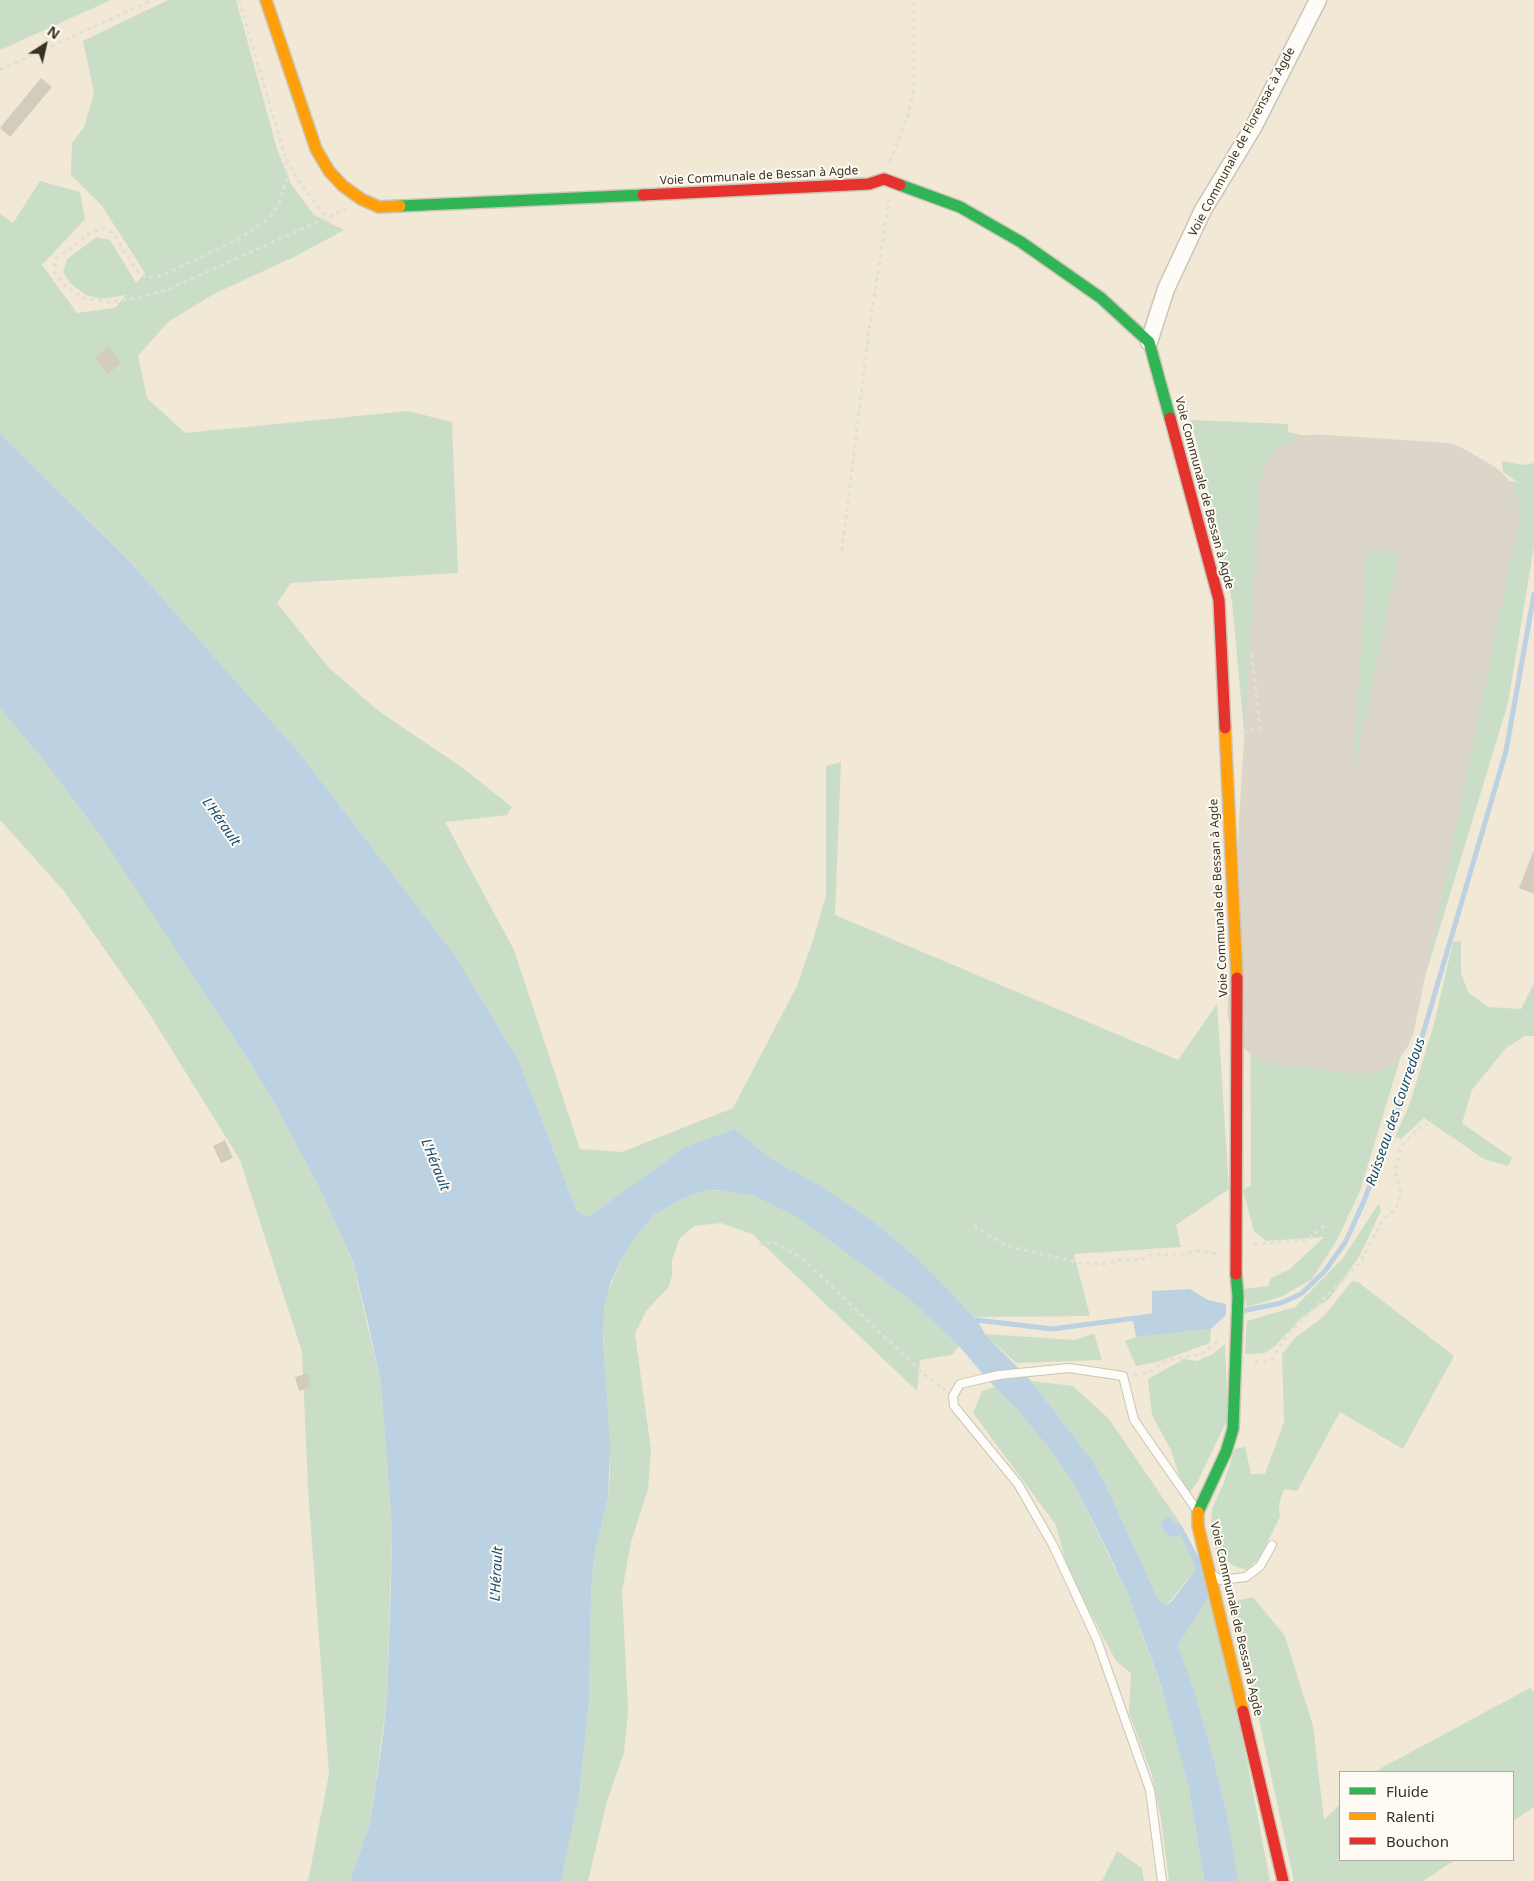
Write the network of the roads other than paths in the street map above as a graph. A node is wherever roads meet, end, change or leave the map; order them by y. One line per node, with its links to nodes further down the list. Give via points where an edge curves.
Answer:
1 (266, 0): 3 (street, Voie Communale de Bessan à Agde, via 316,148 329,171 361,199 379,207 869,184 888,180 960,207 1021,242 1101,298)
2 (1318, 0): 3 (street, Voie Communale de Florensac à Agde, via 1254,126 1203,210 1166,289)
3 (1149, 342): 4 (street, Voie Communale de Bessan à Agde, via 1218,600 1238,996 1235,1244 1238,1296 1233,1429 1226,1452)
4 (1198, 1511): 6 (street, Voie Communale de Bessan à Agde, via 1198,1526); 7 (lane, via 1134,1420 1123,1376 1070,1368 998,1375 960,1384 953,1396 954,1406 1018,1484 1053,1546 1097,1640 1150,1790)
5 (1272, 1545): 6 (lane, via 1260,1566 1246,1577 1220,1580)
6 (1209, 1571): 8 (street, Voie Communale de Bessan à Agde)
7 (1162, 1881)
8 (1283, 1881)

